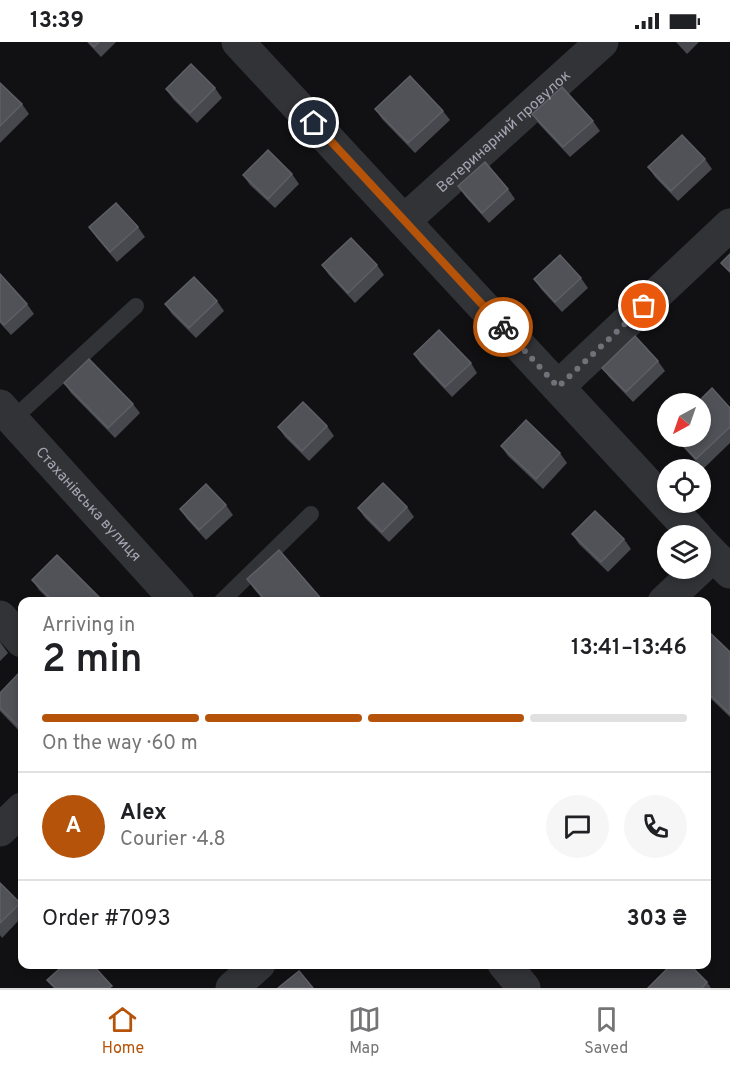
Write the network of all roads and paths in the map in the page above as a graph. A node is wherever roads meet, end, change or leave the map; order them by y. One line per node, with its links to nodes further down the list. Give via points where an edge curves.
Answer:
1 (238, 42): 3 (street)
2 (602, 42): 3 (street, Ветеринарний провулок)
3 (404, 221): 6 (street)
4 (730, 225): 6 (street)
5 (136, 306): 7 (lane)
6 (558, 387): 9 (street)
7 (6, 413): 11 (street, Стаханівська вулиця)
8 (310, 514): 12 (lane)
9 (683, 525)
10 (687, 579): 13 (street)
11 (173, 597)
12 (226, 597)
13 (669, 597)
14 (0, 617): 15 (street)
15 (18, 637)
16 (18, 813): 17 (street)
17 (0, 830)
18 (253, 969): 20 (street)
19 (508, 969): 21 (street)
20 (232, 988)
21 (524, 988)

